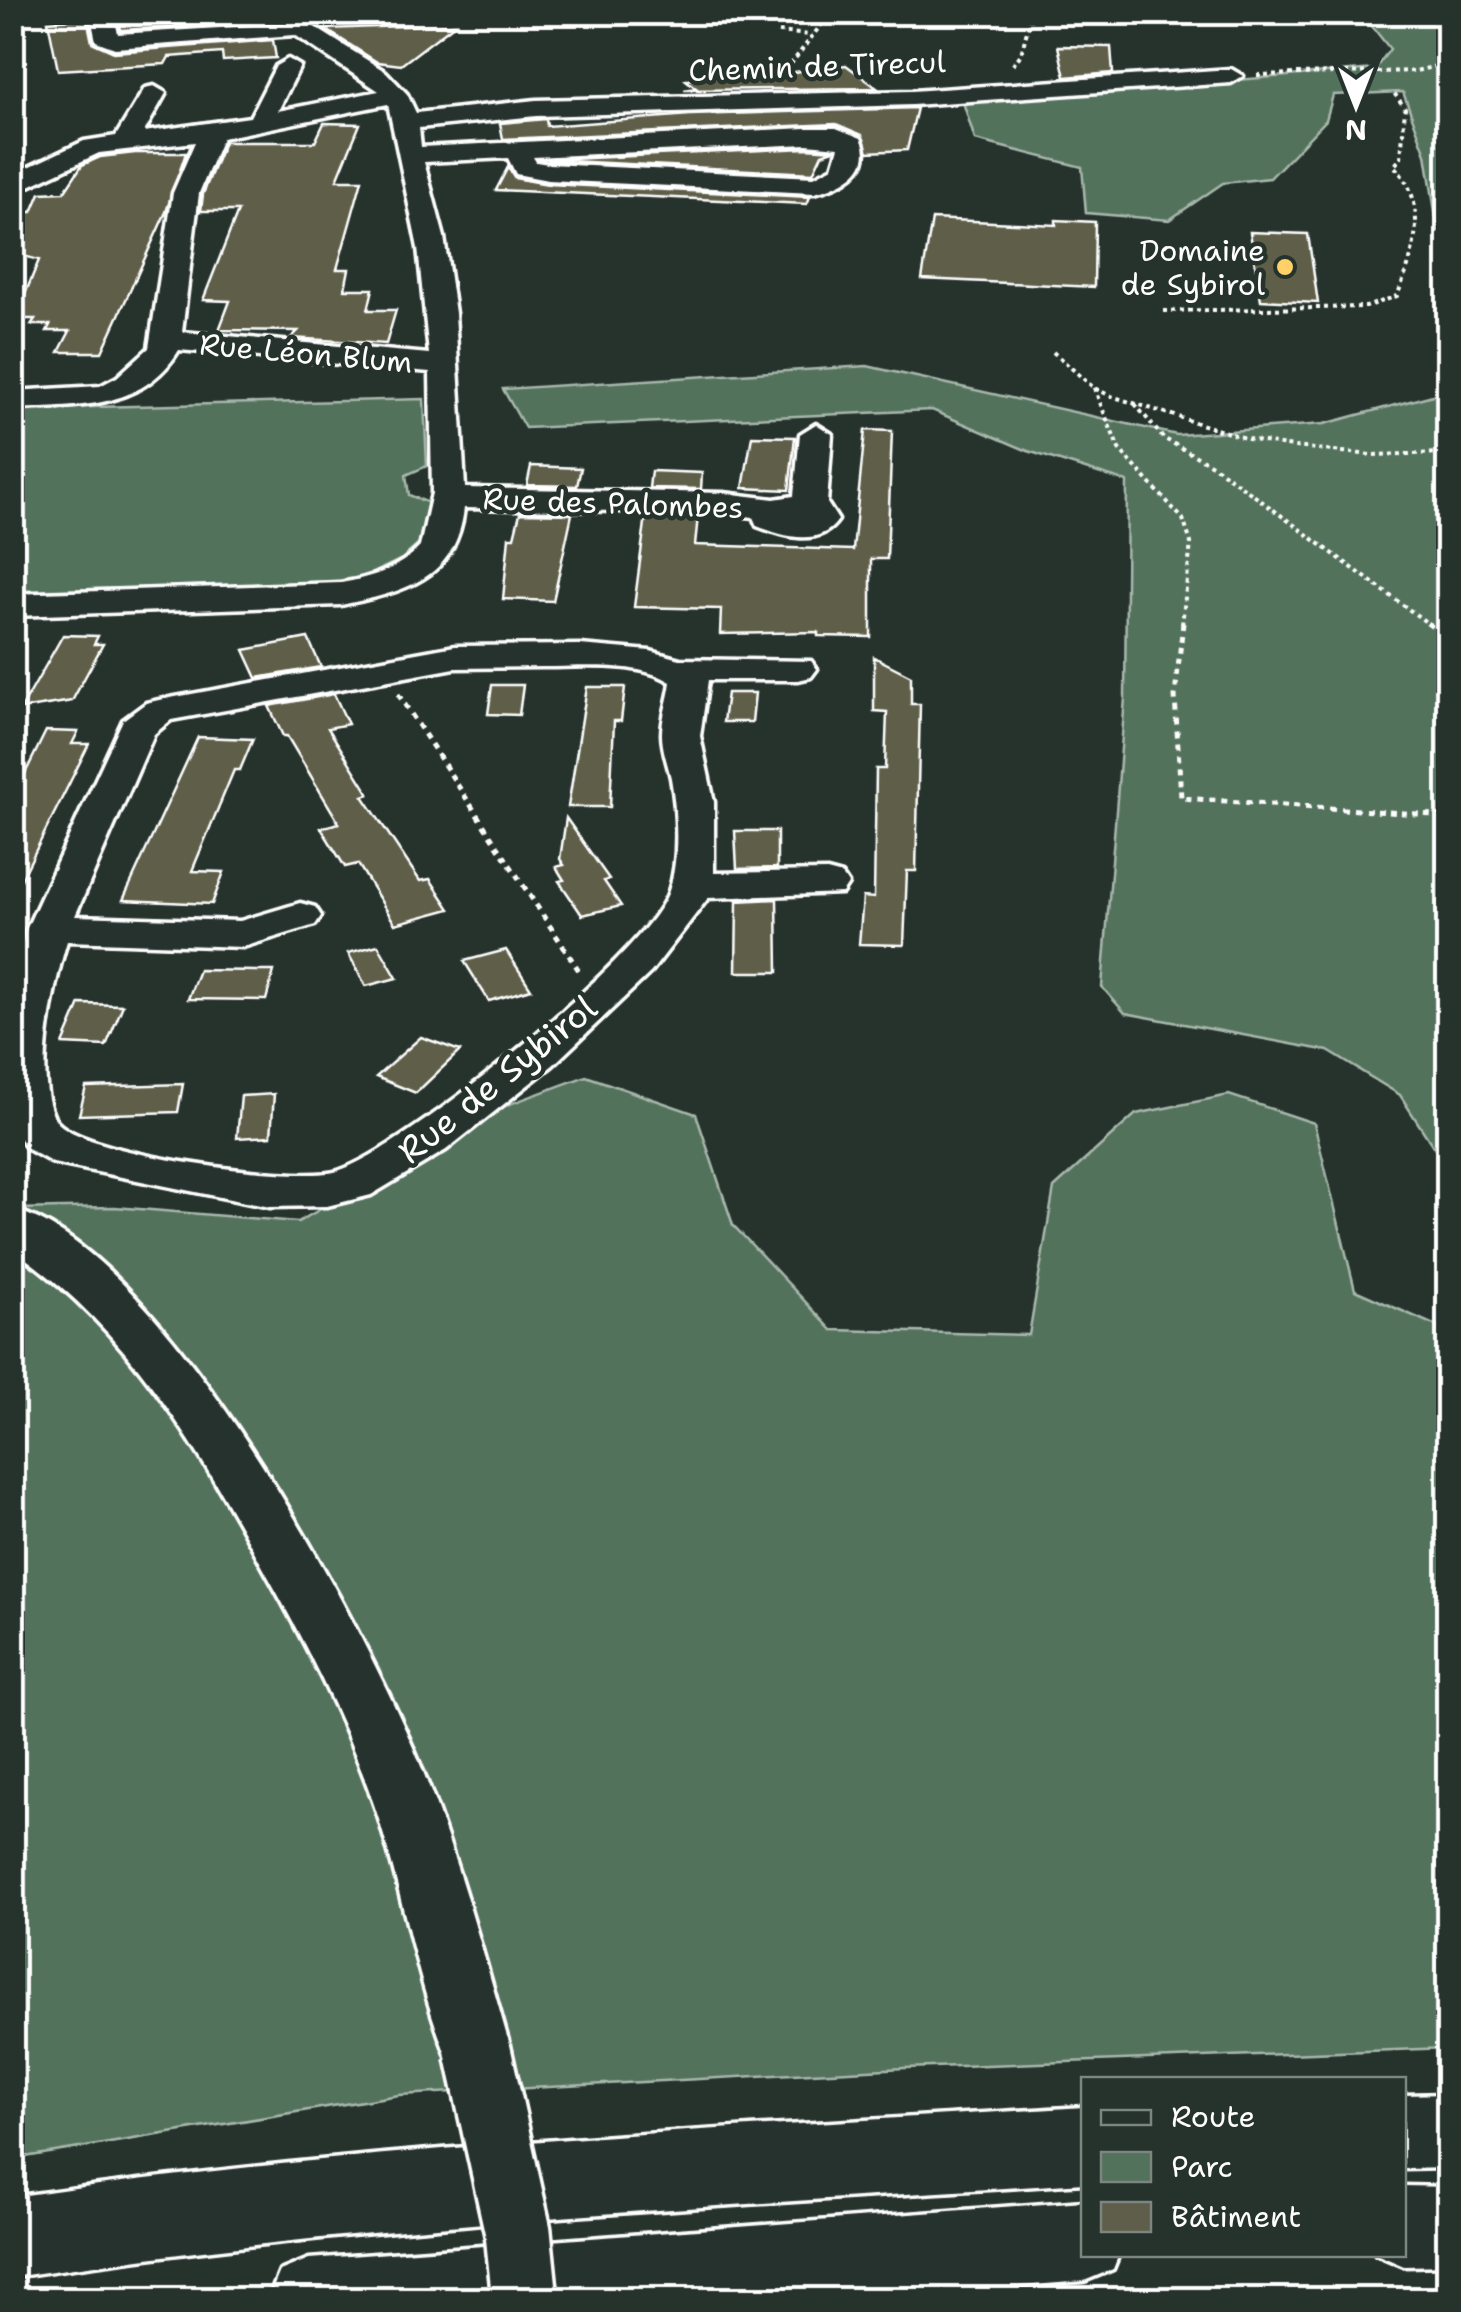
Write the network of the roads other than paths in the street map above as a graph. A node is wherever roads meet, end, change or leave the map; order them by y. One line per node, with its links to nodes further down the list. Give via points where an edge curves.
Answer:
1 (102, 12): 2 (street, via 107,46)
2 (298, 20): 6 (street, via 376,76)
3 (288, 66): 7 (street)
4 (1231, 76): 6 (street, Chemin de Tirecul, via 989,93)
5 (154, 92): 9 (street)
6 (400, 109): 7 (street); 11 (street)
7 (260, 122): 8 (street)
8 (212, 132): 9 (street); 13 (street, Rue Léon Blum, via 186,192)
9 (124, 144): 12 (street, via 82,150)
10 (518, 150): 10 (street, via 807,136 852,143 847,170 814,184 548,172 525,168); 11 (street)
11 (409, 155): 14 (street, via 432,246)
12 (12, 186)
13 (169, 340): 14 (street, Rue Léon Blum); 15 (street, Rue Léon Blum, via 119,390 78,400)
14 (442, 363): 17 (street)
15 (12, 400)
16 (816, 434): 17 (street, Rue des Palombes, via 810,507)
17 (451, 498): 19 (street, via 441,539 420,564 374,587)
18 (12, 605): 19 (street)
19 (367, 638): 20 (street, Rue de Sybirol, via 454,657 649,660); 25 (street, Rue de Sybirol, via 147,717)
20 (683, 669): 21 (street, Rue de Sybirol); 23 (street, via 690,678 681,731 691,776)
21 (798, 669)
22 (827, 884): 23 (street)
23 (692, 886): 26 (street, Rue de Sybirol, via 676,919 513,1075 382,1173 352,1185 270,1190 61,1150 42,1138 28,1110)
24 (300, 916): 25 (street, via 243,934)
25 (48, 928): 26 (street, Rue de Sybirol)
26 (17, 1004)
27 (12, 1225): 36 (street, bridge, via 128,1317 201,1410 293,1568 375,1729 429,1878 478,2051 518,2232)
28 (1448, 2131): 29 (main road)
29 (1406, 2132)
30 (1081, 2145): 33 (main road, via 584,2177 288,2203)
31 (1406, 2226): 32 (main road)
32 (1448, 2226)
33 (12, 2237)
34 (1081, 2241): 35 (main road)
35 (309, 2300)
36 (525, 2300)

